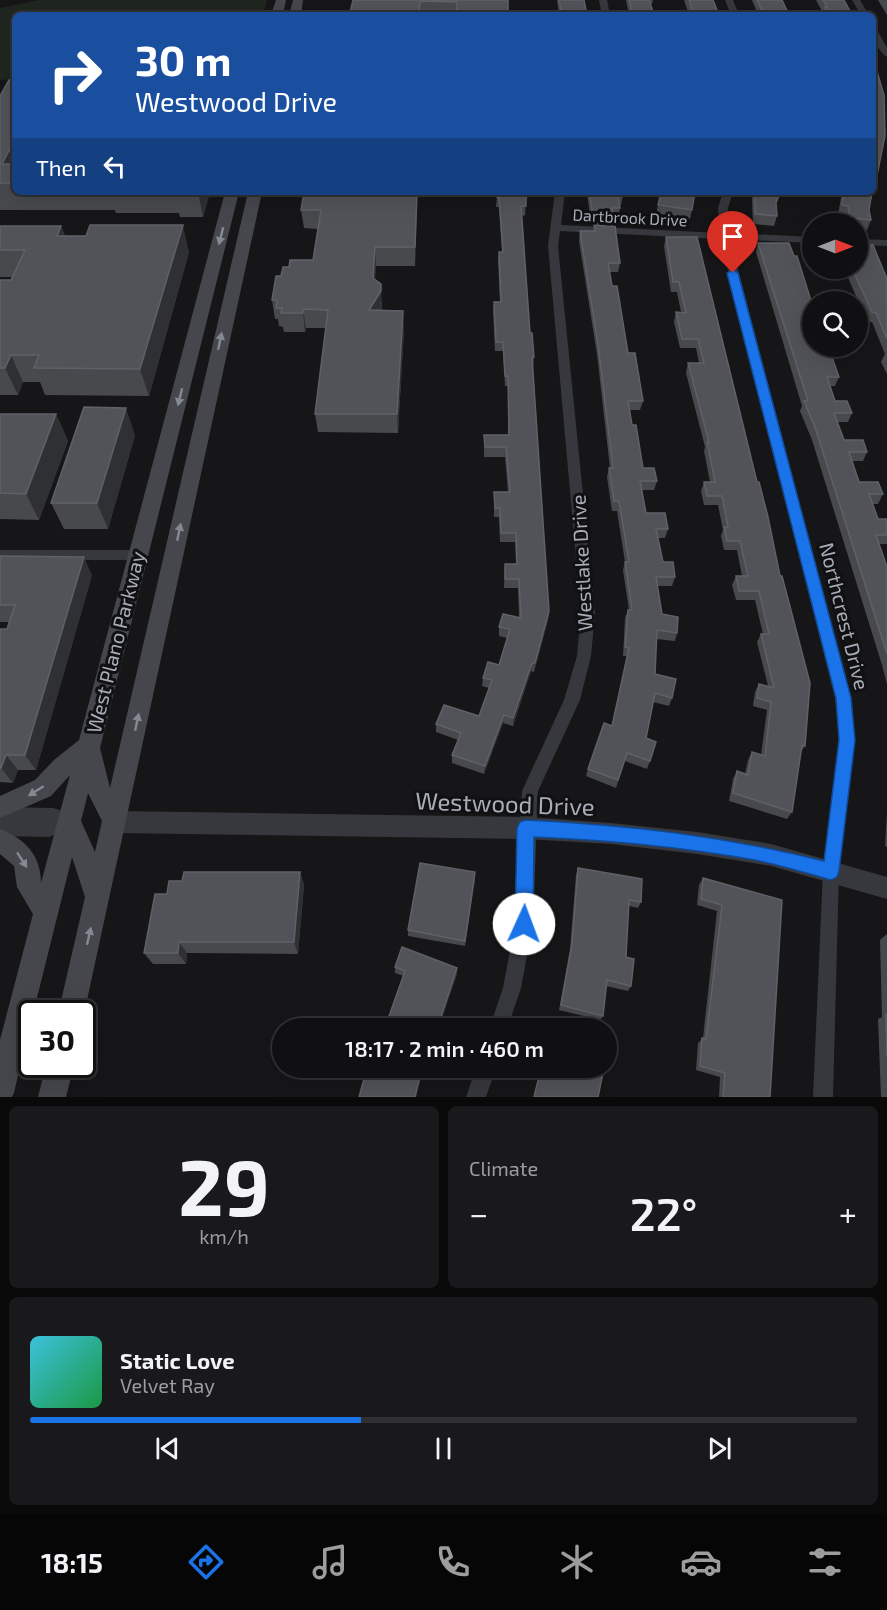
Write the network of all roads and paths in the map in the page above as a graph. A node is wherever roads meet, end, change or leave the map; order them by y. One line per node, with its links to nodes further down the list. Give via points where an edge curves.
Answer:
1 (876, 35): 2 (street)
2 (887, 55)
3 (231, 195): 13 (main road, West Plano Parkway, one-way to 13)
4 (254, 195): 12 (main road, West Plano Parkway)
5 (560, 195): 7 (street, Westlake Drive)
6 (727, 195): 8 (street, Northcrest Drive, via 723,208)
7 (554, 228): 8 (street, Dartbrook Drive); 24 (street, Westlake Drive, via 588,613 584,656 572,700 530,791)
8 (724, 236): 9 (street, Dartbrook Drive); 28 (street, Northcrest Drive, via 843,698 847,740)
9 (802, 240)
10 (868, 242): 11 (street)
11 (887, 243)
12 (236, 276): 13 (main road); 17 (main road, West Plano Parkway, one-way to 12)
13 (210, 279): 15 (main road, West Plano Parkway, one-way to 15)
14 (0, 555): 15 (street)
15 (137, 555): 16 (main road, West Plano Parkway)
16 (89, 746): 18 (main road); 19 (main road, one-way to 19, via 43,788); 21 (main road, West Plano Parkway)
17 (124, 779): 18 (main road); 22 (main road, West Plano Parkway)
18 (102, 800): 21 (main road); 22 (main road)
19 (0, 807)
20 (0, 815): 21 (street, via 54,816)
21 (69, 821): 23 (street, via 49,829); 26 (main road); 27 (main road, West Plano Parkway)
22 (115, 822): 24 (street, Westwood Drive); 26 (main road); 30 (main road, West Plano Parkway)
23 (0, 828)
24 (525, 828): 28 (street, Westwood Drive, via 662,838 756,852); 33 (street, Westlake Drive, via 524,924)
25 (0, 841): 31 (main road, one-way to 31, via 23,858 29,887)
26 (82, 849): 27 (main road); 30 (main road)
27 (56, 871): 31 (main road, West Plano Parkway)
28 (831, 871): 29 (street, Westwood Drive); 39 (street, Northcrest Drive)
29 (887, 888)
30 (98, 898): 32 (main road, West Plano Parkway, one-way to 30)
31 (46, 911): 36 (main road, West Plano Parkway)
32 (74, 1000)
33 (502, 1018)
34 (57, 1078): 37 (main road)
35 (483, 1078): 38 (street)
36 (0, 1093)
37 (52, 1097)
38 (476, 1097)
39 (823, 1097)

